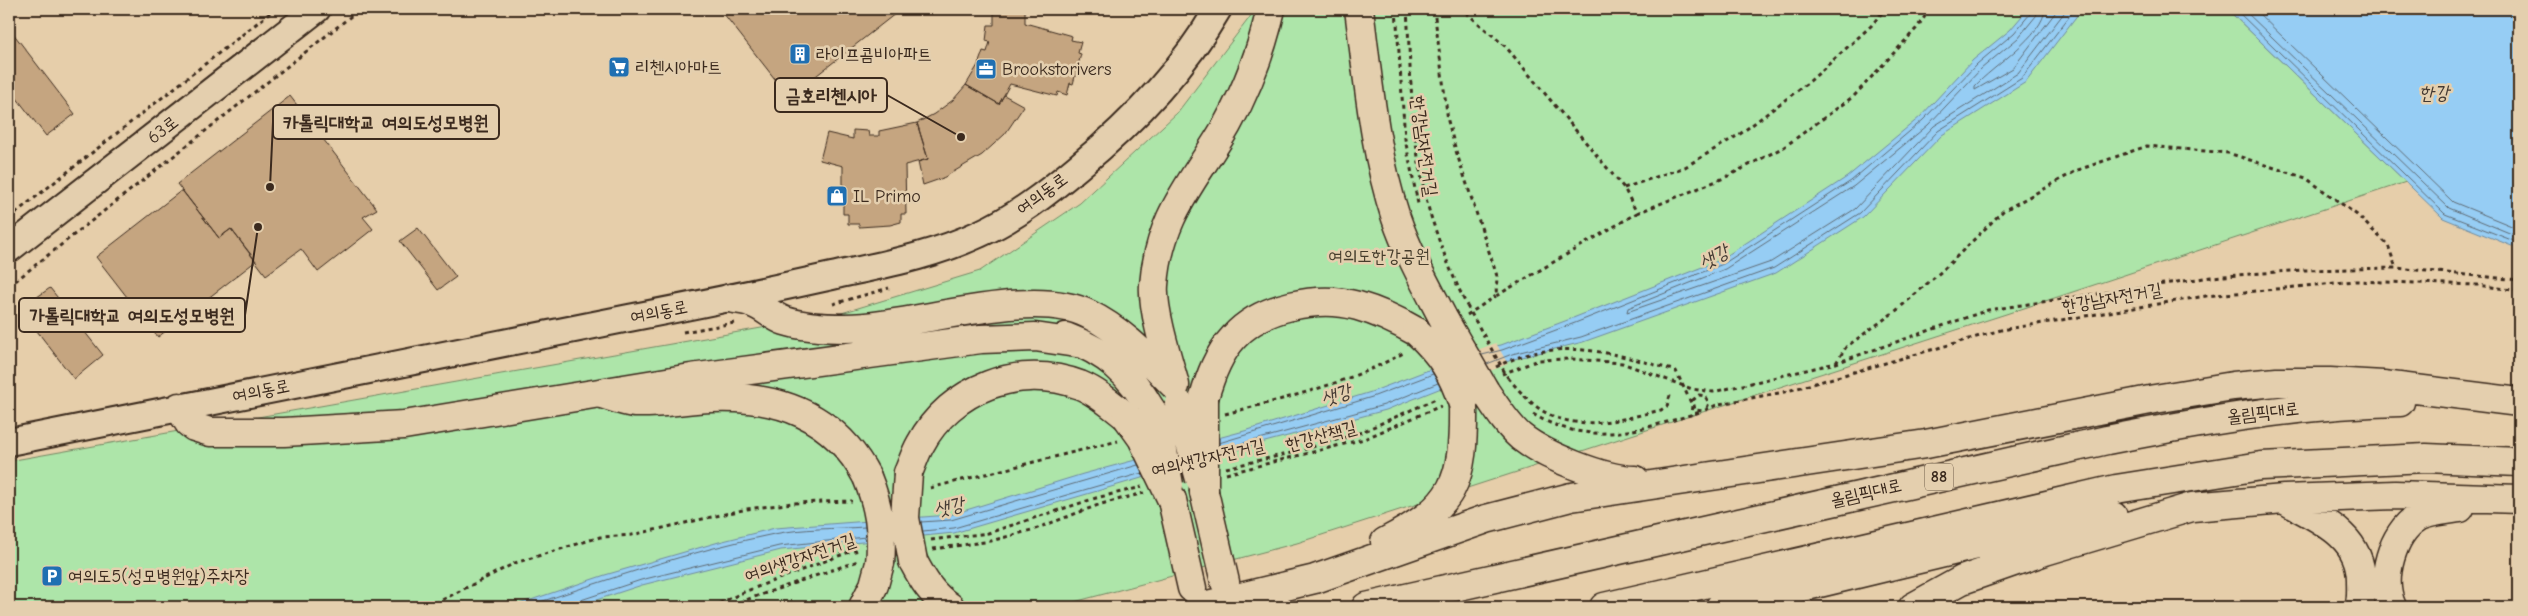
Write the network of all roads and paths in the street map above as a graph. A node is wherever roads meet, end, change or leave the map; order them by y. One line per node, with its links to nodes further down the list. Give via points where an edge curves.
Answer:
1 (275, 9): 16 (path)
2 (317, 9): 17 (main road, 63로)
3 (360, 9): 20 (path)
4 (1218, 9): 23 (main road, 여의동로, via 1167,83 1118,134 1051,190 1014,215 979,234 901,261)
5 (1271, 9): 34 (main road, via 1247,85 1227,125 1167,223 1158,253 1154,288 1160,327)
6 (1359, 9): 24 (main road, via 1373,113 1396,218 1415,265)
7 (1396, 9): 14 (path, 한강남자전거길, via 1406,139)
8 (1407, 9): 24 (path, via 1422,181)
9 (1434, 9): 22 (path, via 1448,121 1497,276)
10 (1462, 9): 13 (path, via 1506,47)
11 (1884, 9): 13 (path, via 1810,81 1740,134 1685,167)
12 (1930, 9): 15 (path, via 1916,29 1854,96 1784,147 1724,178)
13 (1624, 188): 15 (path)
14 (1420, 213)
15 (1637, 213): 22 (path)
16 (9, 218)
17 (9, 249)
18 (2396, 268): 19 (path, 한강산책길); 27 (path, 한강산책길, via 2303,270 2211,278 1988,310); 27 (path, via 2388,245 2358,215 2306,178 2228,153 2147,146 2078,170 2003,211 1944,270 1846,347)
19 (2519, 280)
20 (9, 286)
21 (2519, 291): 36 (path, 한강남자전거길, via 2355,281 2206,296 2001,330 1784,392)
22 (1496, 296): 24 (path)
23 (730, 298): 26 (main road, via 744,302 751,320 790,342 822,346 941,334 1030,330 1058,334); 34 (main road, via 753,303 785,321 813,327 846,328 882,326 1000,306 1060,306 1086,313 1122,334); 38 (main road, 여의동로)
24 (1458, 313): 28 (main road, bridge); 28 (path, bridge)
25 (1412, 341): 28 (main road, bridge, via 1437,350 1454,376); 34 (path, via 1358,375 1287,398); 34 (main road, via 1386,315 1356,305 1324,302 1293,306 1259,318 1234,336)
26 (1083, 344): 30 (main road, via 1035,336 981,339 690,378); 43 (main road, via 1106,356 1126,372 1138,388)
27 (1836, 364): 28 (path, 한강산책길, via 1713,392 1692,390 1622,364 1571,358 1538,360)
28 (1477, 388): 29 (path, via 1533,404 1576,422 1605,424 1661,410 1667,406); 31 (path, 여의샛강자전거길, via 1512,359 1574,349 1611,352 1676,371); 46 (path, 여의샛강자전거길, via 1357,434); 46 (path, 한강산책길, via 1418,418 1364,439); 47 (main road, via 1521,436 1549,454 1617,480); 56 (main road, via 1461,467 1449,494 1431,514 1409,530)
29 (1671, 392)
30 (602, 394): 38 (main road, via 404,425 293,431 210,432 185,420); 49 (main road, via 634,403 714,398 759,400 792,408 819,422 857,458)
31 (1689, 397): 32 (path); 37 (path, 여의샛강자전거길)
32 (1696, 397): 33 (path); 37 (path)
33 (1707, 398): 36 (path); 39 (path)
34 (1195, 401): 46 (main road, bridge)
35 (2519, 402): 47 (main road, via 2383,385 2330,382 2233,386 1907,447); 64 (main road, 올림픽대로 / 88, via 2381,402 2206,421 2000,463)
36 (1719, 404): 39 (path, 한강남자전거길)
37 (1692, 405): 41 (path); 42 (path)
38 (179, 407): 44 (main road, 여의동로)
39 (1707, 408): 41 (path)
40 (1528, 411): 42 (path, via 1559,428 1590,434 1623,432)
41 (1700, 412): 42 (path)
42 (1691, 414)
43 (1133, 423): 48 (path); 48 (main road, via 1081,385 1056,378 1003,379 978,388 935,424 920,444); 50 (main road, bridge, via 1142,438)
44 (9, 442)
45 (2519, 462): 65 (main road, via 2426,458 2261,466 2116,489)
46 (1212, 479): 57 (main road)
47 (1686, 480): 56 (main road, via 1571,497 1486,519)
48 (916, 481): 54 (main road, bridge, via 905,518)
49 (861, 489): 55 (main road, bridge, via 880,518 882,541); 59 (path, via 747,509 647,533 600,537 515,563)
50 (1157, 493): 54 (path, 여의샛강자전거길, via 1096,498 988,533); 54 (path, via 1101,504 992,541); 58 (main road)
51 (2284, 499): 52 (main road, via 2396,495); 53 (main road); 68 (main road, via 2332,525 2352,545 2361,573 2362,600)
52 (2513, 499): 69 (main road, via 2419,516 2402,532 2391,555 2387,579)
53 (2192, 507): 66 (main road, via 2082,520); 67 (main road, via 2045,551 1962,580)
54 (921, 550): 63 (main road, via 924,582 939,600)
55 (870, 557): 60 (path, 여의샛강자전거길, via 849,552); 61 (path); 62 (main road, via 874,585)
56 (1315, 579): 58 (main road)
57 (1225, 582)
58 (1196, 598)
59 (428, 607)
60 (712, 607)
61 (733, 607)
62 (863, 607)
63 (950, 607)
64 (1366, 607)
65 (1604, 607)
66 (1720, 607)
67 (1913, 607)
68 (2359, 607)
69 (2392, 607)

